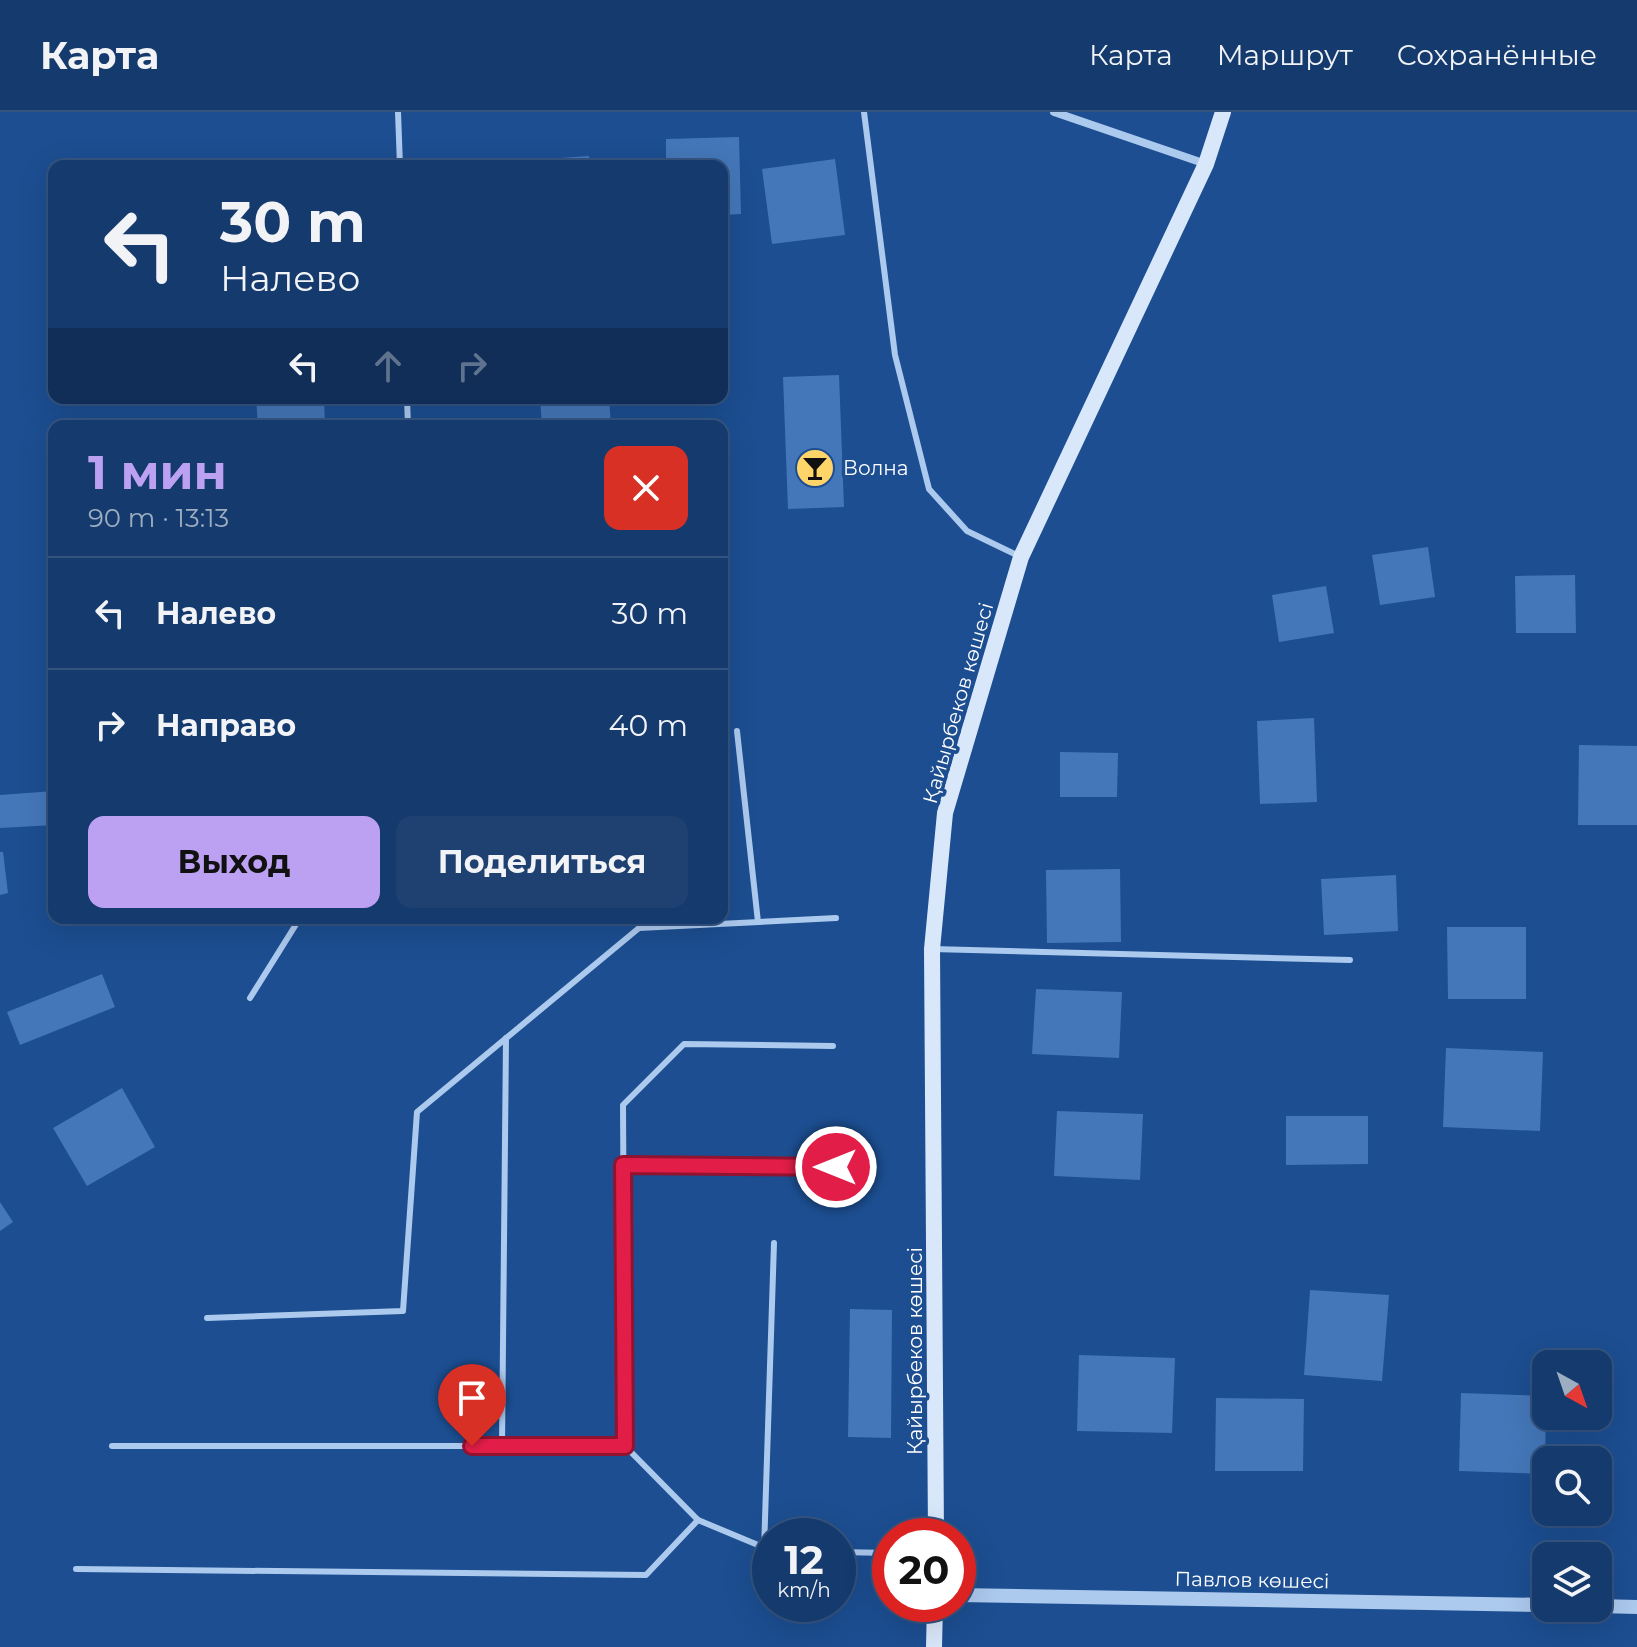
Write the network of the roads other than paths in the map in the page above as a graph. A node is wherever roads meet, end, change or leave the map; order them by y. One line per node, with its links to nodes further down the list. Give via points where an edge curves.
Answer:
1 (398, 112): 5 (lane)
2 (864, 112): 7 (lane, via 895,355 929,489 967,531)
3 (1054, 112): 6 (street)
4 (1223, 112): 6 (main road, Қайырбеков көшесі)
5 (400, 160)
6 (1206, 164): 7 (main road, Қайырбеков көшесі)
7 (1021, 557): 16 (main road, Қайырбеков көшесі, via 945,813)
8 (737, 731): 10 (lane)
9 (836, 918): 10 (lane)
10 (758, 922): 14 (lane)
11 (296, 924): 18 (lane)
12 (638, 924): 15 (lane)
13 (718, 924): 15 (lane)
14 (728, 924)
15 (639, 928): 19 (lane)
16 (932, 949): 17 (lane); 29 (main road, Қайырбеков көшесі)
17 (1350, 960)
18 (250, 998)
19 (506, 1038): 24 (lane, via 417,1112 403,1311); 26 (lane)
20 (833, 1046): 21 (lane, via 684,1044 623,1105)
21 (623, 1165): 22 (lane); 27 (lane)
22 (836, 1167)
23 (774, 1243): 28 (lane)
24 (207, 1318)
25 (112, 1446): 26 (lane)
26 (502, 1446): 27 (lane)
27 (625, 1446): 30 (lane)
28 (768, 1518)
29 (936, 1518)
30 (698, 1520): 31 (lane); 32 (lane, via 646,1575)
31 (752, 1543)
32 (76, 1569)
33 (976, 1595): 34 (street, Павлов көшесі)
34 (1532, 1605)
35 (1612, 1606): 36 (street)
36 (1637, 1607)
37 (935, 1622): 38 (main road)
38 (934, 1647)

